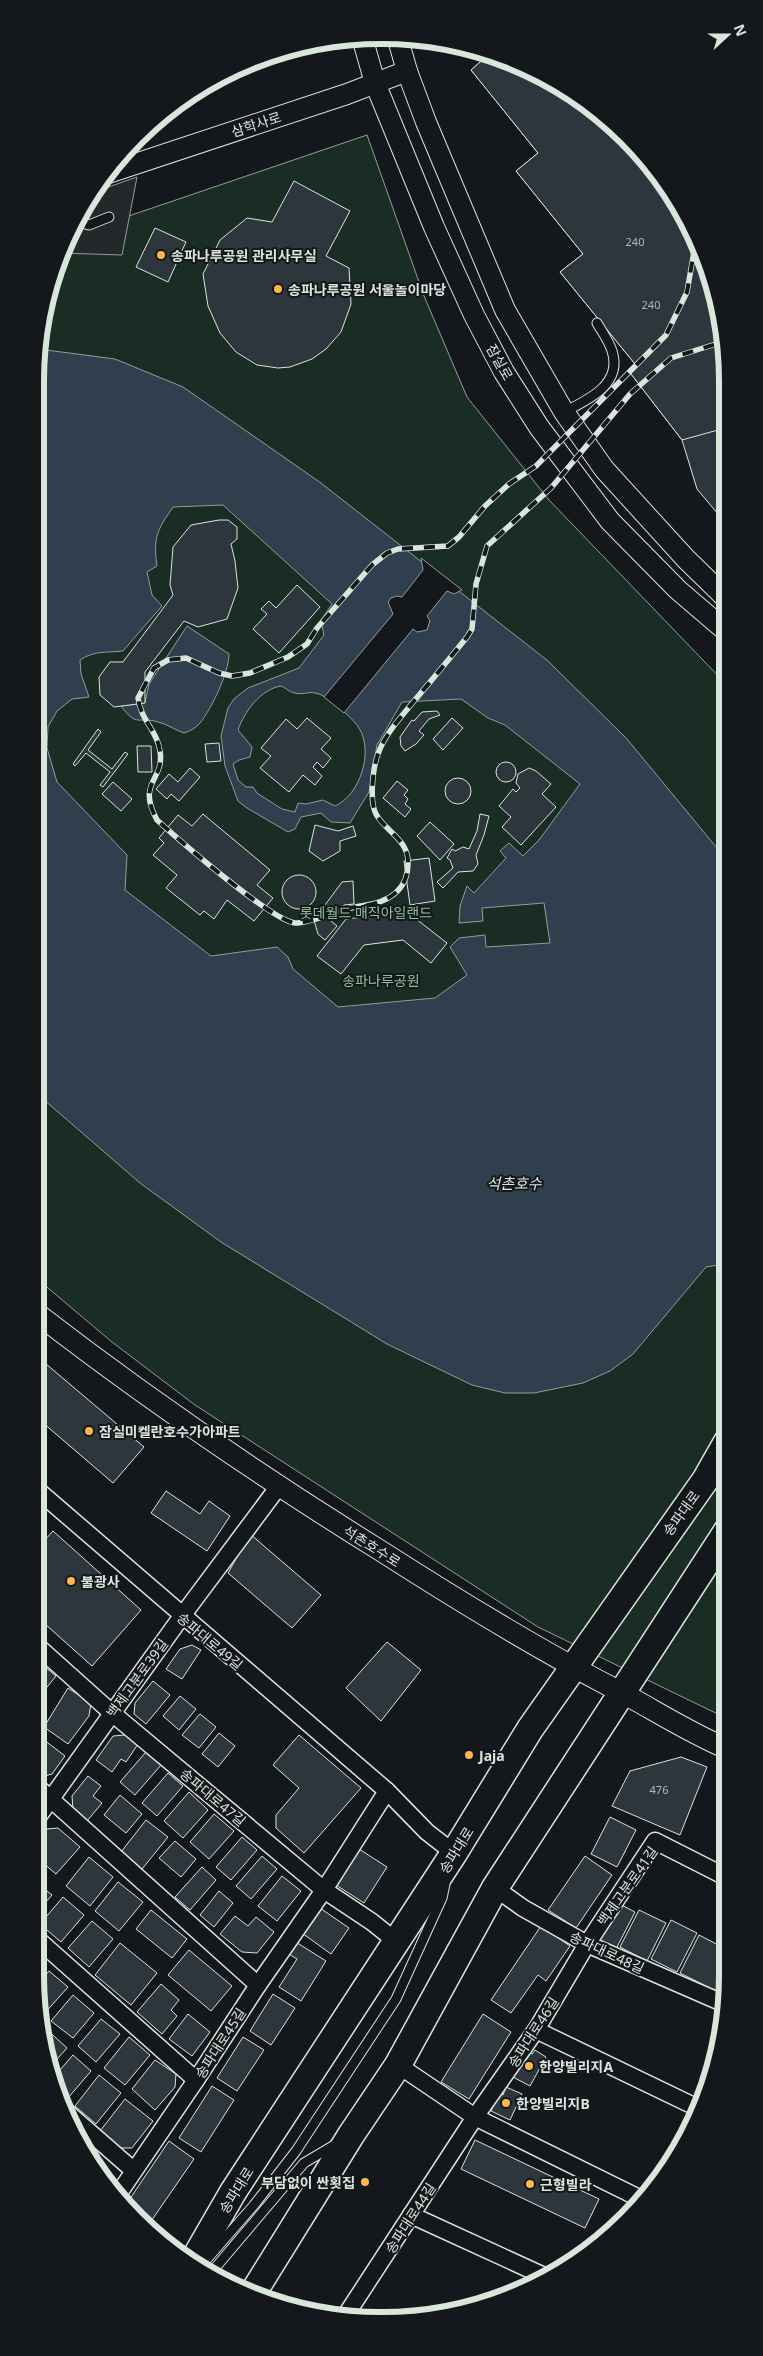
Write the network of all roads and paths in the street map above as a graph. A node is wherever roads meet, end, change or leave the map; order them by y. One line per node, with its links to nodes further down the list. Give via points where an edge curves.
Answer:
1 (364, 44): 4 (street, 잠실로)
2 (399, 44): 3 (street)
3 (407, 72): 4 (street, 삼학사로); 9 (street, via 505,310)
4 (375, 83): 5 (street, 삼학사로); 11 (street, 잠실로, via 434,227 504,372 539,427 610,521 678,590)
5 (120, 169)
6 (109, 217): 7 (lane, via 89,225)
7 (84, 223)
8 (597, 323): 9 (lane, via 612,351 614,369 609,383 591,398)
9 (564, 412): 10 (street, via 604,469)
10 (719, 590)
11 (719, 625)
12 (44, 1319): 16 (street, 석촌호수로, via 95,1359)
13 (719, 1456): 15 (main road, 송파대로)
14 (719, 1462): 15 (lane)
15 (706, 1479): 21 (main road, 송파대로)
16 (280, 1486): 19 (street, 백제고분로39길); 21 (street, 석촌호수로, via 484,1616)
17 (44, 1496): 19 (street, 송파대로49길)
18 (719, 1542): 22 (main road)
19 (182, 1616): 23 (street, 백제고분로39길); 25 (street, 송파대로49길)
20 (44, 1652): 23 (street, 송파대로47길)
21 (572, 1667): 22 (street, 석촌호수로); 29 (main road, 송파대로, via 530,1729)
22 (621, 1692): 24 (street, 석촌호수로); 31 (main road)
23 (112, 1714): 27 (street, 백제고분로39길); 32 (street, 송파대로47길)
24 (719, 1745)
25 (388, 1791): 29 (street, 송파대로49길); 32 (street)
26 (44, 1794): 27 (street)
27 (50, 1799): 28 (street, 백제고분로39길); 36 (street)
28 (44, 1808)
29 (452, 1858): 33 (main road, 송파대로); 50 (lane, via 442,1898 396,1999 296,2152 254,2206)
30 (719, 1874): 34 (street, 백제고분로41길, via 655,1842)
31 (495, 1888): 34 (street, 송파대로48길, via 523,1908); 39 (main road)
32 (324, 1890): 33 (street, 송파대로47길); 36 (street, 송파대로45길)
33 (397, 1942): 49 (main road, 송파대로, via 233,2192)
34 (587, 1944): 37 (street, 송파대로48길); 38 (street, 송파대로46길)
35 (44, 1945): 40 (street)
36 (258, 1985): 40 (street, 송파대로45길)
37 (718, 2001)
38 (536, 2030): 41 (street); 42 (street, 송파대로46길)
39 (398, 2065): 42 (street); 44 (main road)
40 (196, 2080): 45 (street, 송파대로45길)
41 (693, 2106)
42 (475, 2117): 47 (street); 48 (street, 송파대로44길)
43 (78, 2122): 45 (street)
44 (351, 2135): 51 (lane, via 304,2163); 53 (main road)
45 (133, 2170): 46 (street, 송파대로45길)
46 (121, 2189)
47 (636, 2196)
48 (411, 2215): 52 (street); 54 (street, 송파대로44길)
49 (196, 2256)
50 (204, 2261)
51 (215, 2268)
52 (538, 2273)
53 (256, 2288)
54 (352, 2311)

